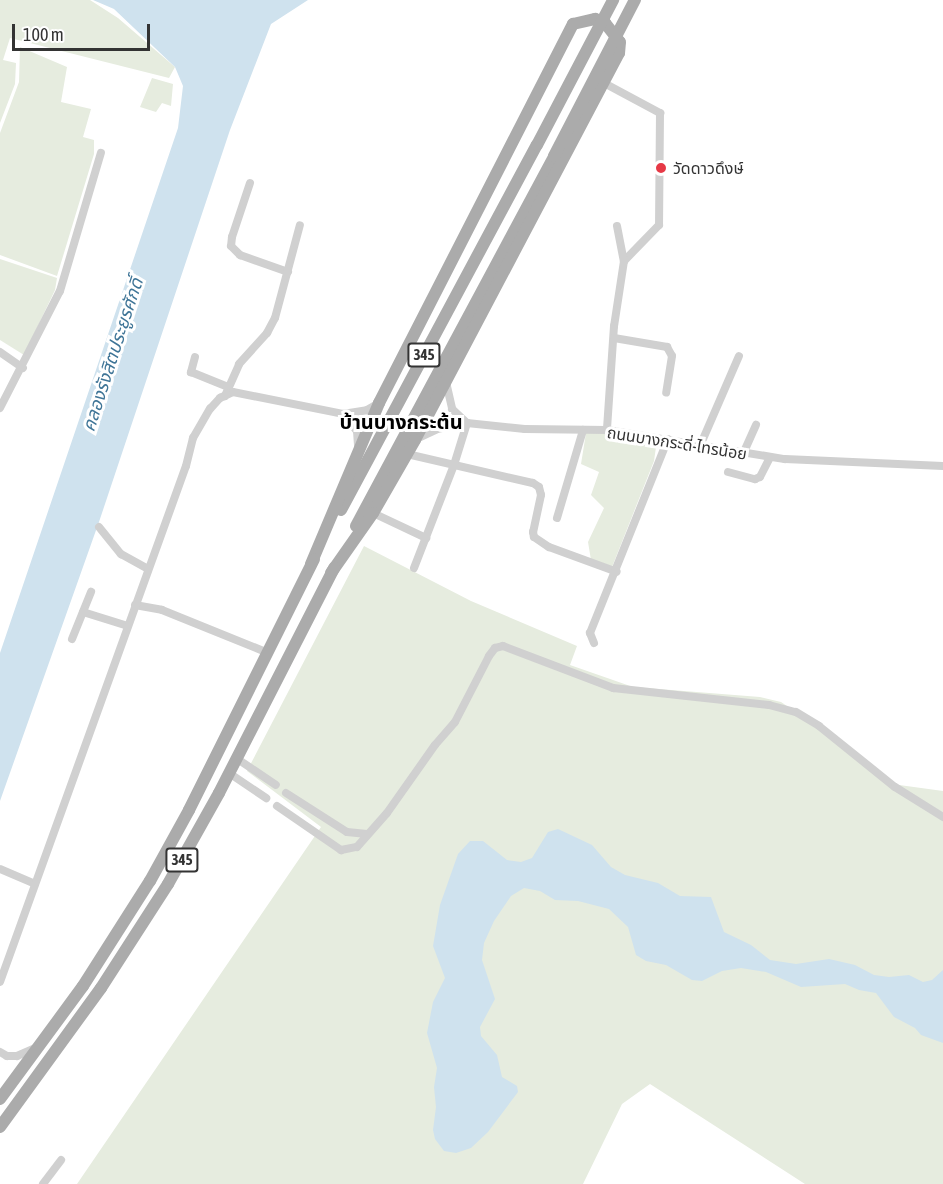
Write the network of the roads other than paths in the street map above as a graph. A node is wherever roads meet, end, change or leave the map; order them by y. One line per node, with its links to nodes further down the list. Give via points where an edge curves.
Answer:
1 (613, 0): 40 (main road, 345, bridge)
2 (635, 0): 44 (main road, 345, bridge)
3 (604, 83): 8 (street, via 660,113 659,225); 15 (main road); 19 (main road, via 619,53 620,42 605,23 582,20 573,24)
4 (101, 153): 14 (street, via 60,291)
5 (250, 183): 9 (street, via 231,246 240,255)
6 (300, 225): 9 (street)
7 (617, 226): 8 (street)
8 (624, 261): 10 (street)
9 (288, 272): 16 (street, via 275,318 267,333 238,364)
10 (614, 338): 17 (street, via 667,347 672,356); 25 (street)
11 (0, 352): 14 (street)
12 (740, 356): 28 (street)
13 (195, 357): 16 (street, via 191,372)
14 (23, 368): 20 (street)
15 (446, 382): 22 (street, via 452,409); 27 (main road)
16 (228, 387): 18 (street)
17 (666, 393)
18 (225, 396): 21 (street, via 244,392); 42 (street, via 210,409 193,438)
19 (379, 403): 21 (street, via 367,410); 32 (main road)
20 (0, 408)
21 (344, 414): 32 (street, via 357,431)
22 (467, 423): 24 (street, ถนนบางกระดี่-ไทรน้อย); 27 (street, ถนนบางกระดี่-ไทรน้อย, via 437,429); 33 (street)
23 (756, 424): 30 (street)
24 (583, 430): 25 (street, ถนนบางกระดี่-ไทรน้อย); 37 (street)
25 (607, 430): 26 (street, ถนนบางกระดี่-ไทรน้อย)
26 (668, 439): 28 (street, ถนนบางกระดี่-ไทรน้อย); 43 (street)
27 (415, 440): 29 (main road)
28 (700, 446): 30 (street, ถนนบางกระดี่-ไทรน้อย)
29 (407, 454): 33 (street); 36 (main road)
30 (743, 454): 31 (street, ถนนบางกระดี่-ไทรน้อย)
31 (770, 457): 34 (street, ถนนบางกระดี่-ไทรน้อย); 35 (street, via 760,477 755,479)
32 (355, 459): 40 (main road)
33 (454, 465): 39 (street); 43 (street, via 533,483 541,495 534,537 549,547)
34 (943, 466)
35 (728, 472)
36 (373, 513): 39 (street); 44 (main road)
37 (557, 518)
38 (99, 528): 42 (street, via 122,554)
39 (426, 538): 41 (street)
40 (311, 564): 51 (main road, 345)
41 (414, 568)
42 (148, 569): 46 (street)
43 (617, 572): 50 (street, via 590,633)
44 (331, 573): 52 (main road, 345)
45 (91, 592): 47 (street)
46 (135, 605): 48 (street); 51 (street, via 162,610)
47 (83, 612): 48 (street); 49 (street)
48 (128, 626): 61 (street)
49 (72, 639)
50 (594, 643)
51 (266, 652): 63 (main road, 345, via 150,881 83,986)
52 (236, 758): 53 (main road, 345); 54 (street)
53 (229, 773): 56 (street); 66 (main road, 345, via 132,943)
54 (276, 785)
55 (286, 793): 59 (street, via 347,832)
56 (266, 798)
57 (277, 806): 59 (street, via 341,850 357,847)
58 (943, 817): 59 (street, via 796,712 769,705 613,688 503,646 495,648 489,656 455,722)
59 (367, 834)
60 (0, 869): 61 (street)
61 (35, 884): 62 (street)
62 (0, 982)
63 (39, 1046): 64 (street, via 17,1056); 65 (main road, 345)
64 (0, 1052)
65 (0, 1099)
66 (0, 1127)
67 (61, 1160): 68 (street)
68 (43, 1184)

